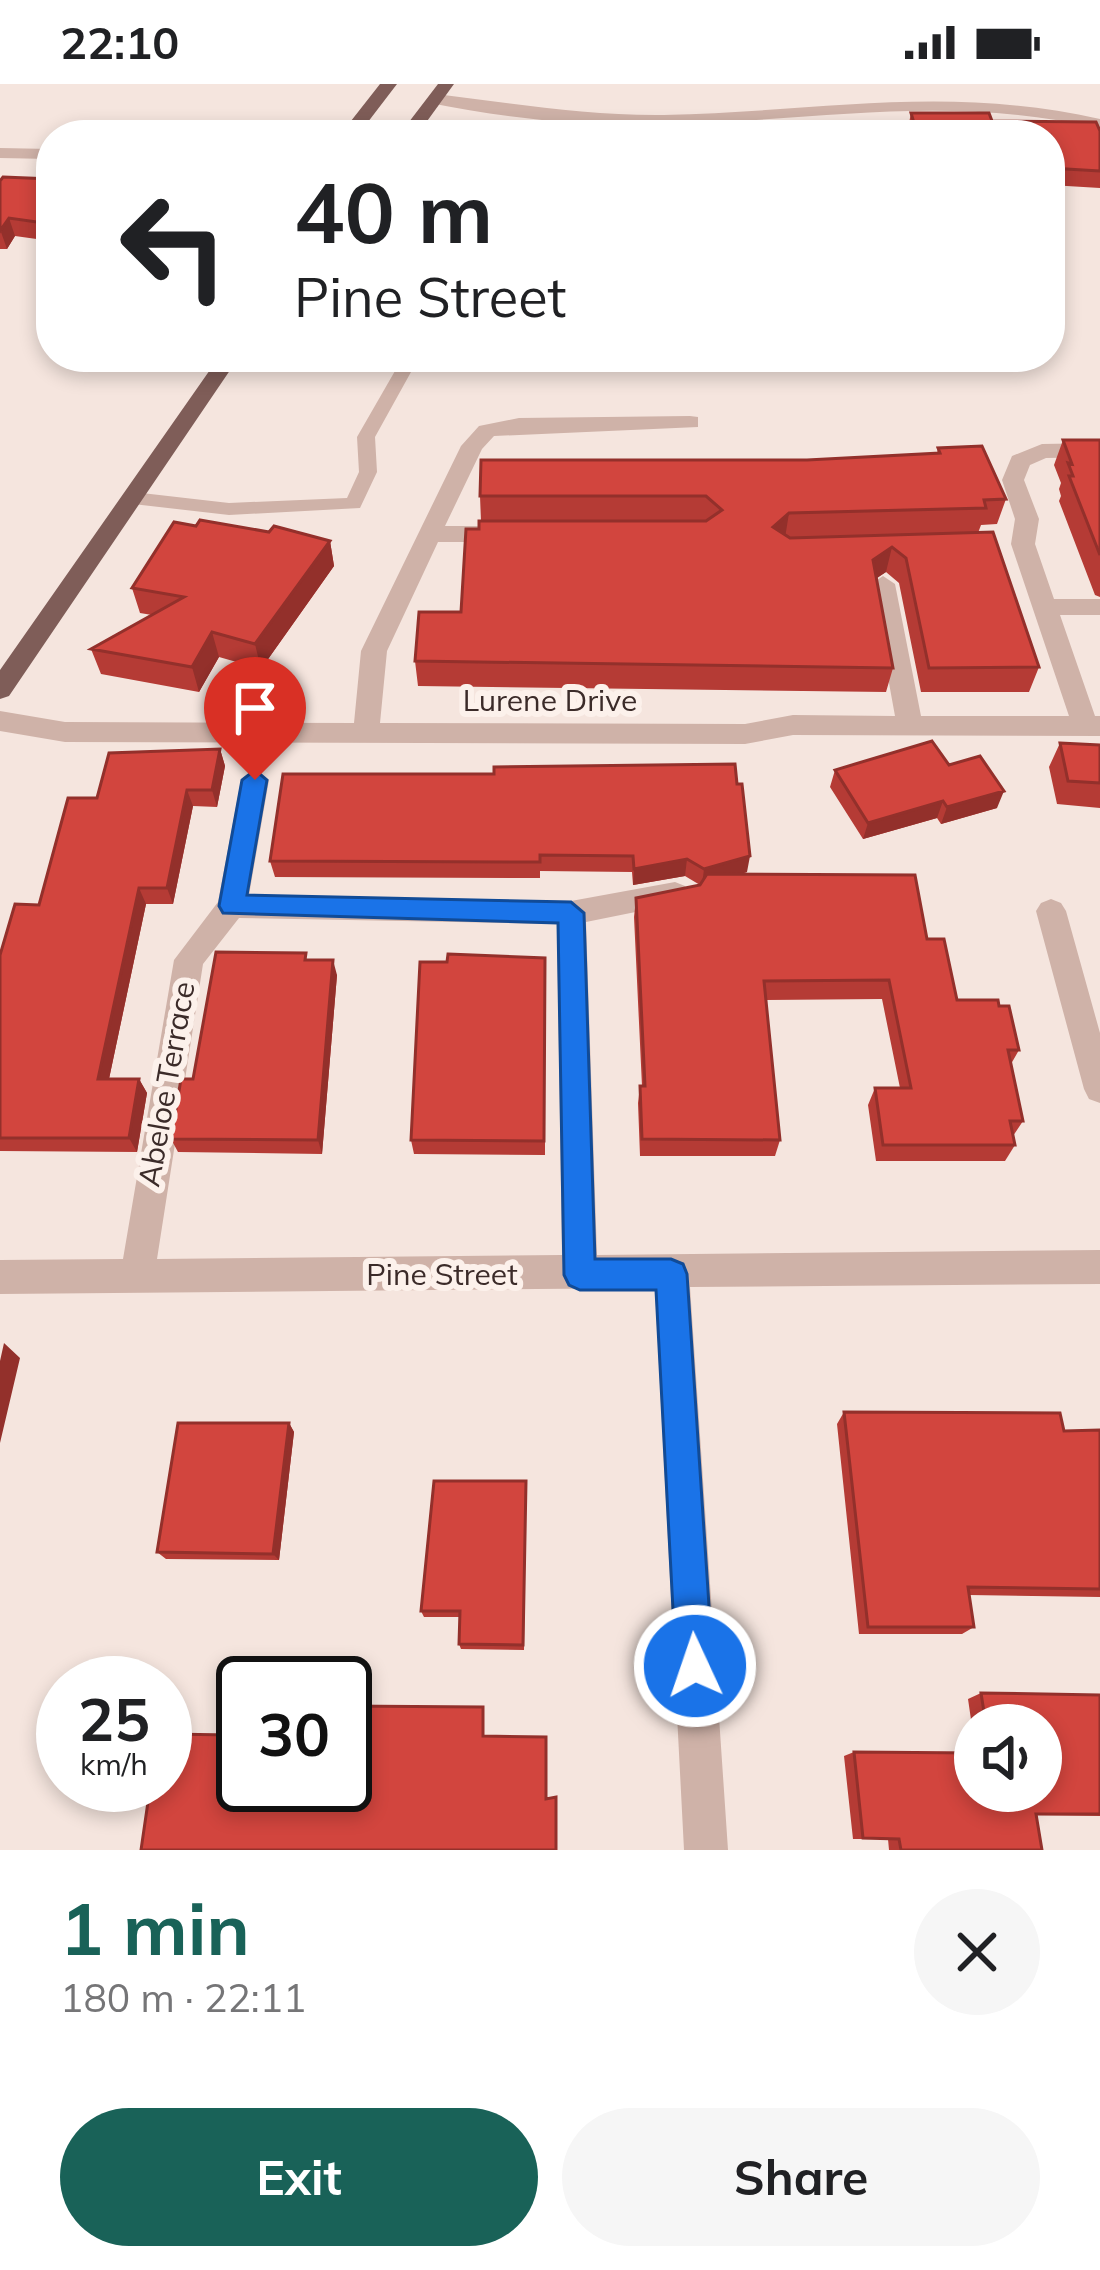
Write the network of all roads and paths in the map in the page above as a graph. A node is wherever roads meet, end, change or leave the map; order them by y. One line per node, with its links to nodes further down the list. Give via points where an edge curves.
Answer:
1 (389, 84): 3 (main road)
2 (441, 91): 4 (main road); 5 (street, via 567,116 686,119 965,101)
3 (361, 120)
4 (419, 120)
5 (1100, 124)
6 (0, 153): 7 (street)
7 (36, 154)
8 (219, 372): 12 (main road)
9 (403, 372): 12 (lane, via 366,437 368,472 354,504 229,509)
10 (690, 422): 13 (street, via 487,430)
11 (1100, 450): 17 (street, via 1042,451 1020,461 1013,480 1027,519 1011,544)
12 (133, 498): 18 (main road)
13 (428, 534): 14 (street); 22 (street, via 374,651)
14 (543, 534)
15 (883, 584): 20 (street)
16 (1100, 607): 17 (street)
17 (1045, 608): 21 (street)
18 (0, 690)
19 (0, 721): 22 (street, Lurene Drive, via 65,732)
20 (910, 726): 21 (street, Lurene Drive); 22 (street, Lurene Drive)
21 (1093, 726)
22 (366, 733)
23 (255, 780): 25 (street, Abeloe Terrace)
24 (686, 892): 27 (street)
25 (232, 906): 27 (street); 33 (street, Abeloe Terrace, via 189,960)
26 (1051, 911): 28 (street)
27 (571, 913): 31 (street)
28 (1100, 1089)
29 (1100, 1267): 30 (street, Pine Street)
30 (671, 1274): 31 (street, Pine Street); 34 (street)
31 (580, 1275): 33 (street, Pine Street)
32 (0, 1276): 33 (street, Pine Street)
33 (136, 1276)
34 (706, 1850)

